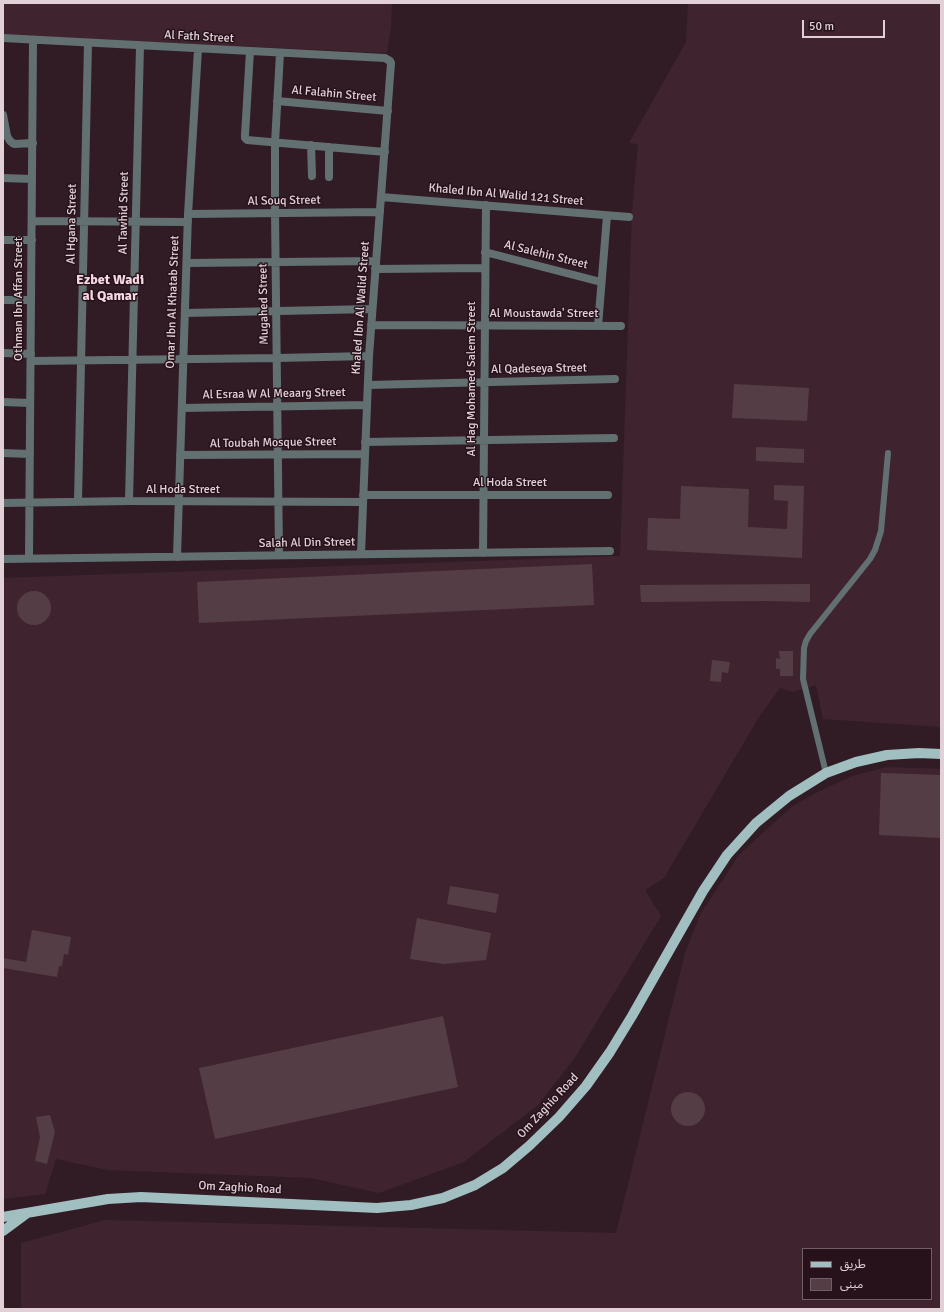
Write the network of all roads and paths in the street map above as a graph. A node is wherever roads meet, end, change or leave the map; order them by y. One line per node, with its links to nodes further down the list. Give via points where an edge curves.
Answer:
1 (3, 38): 2 (street, Al Fath Street)
2 (33, 40): 3 (street, Al Fath Street); 12 (street, Othman Ibn Affan Street)
3 (88, 43): 4 (street, Al Fath Street); 29 (street, Al Hgana Street)
4 (140, 46): 5 (street, Al Fath Street); 30 (street, Al Tawhid Street)
5 (198, 49): 6 (street, Al Fath Street); 27 (street, Omar Ibn Al Khatab Street)
6 (250, 51): 7 (street, Al Fath Street); 13 (street, via 245,138 250,141)
7 (280, 53): 8 (street, Al Fath Street, via 385,58); 9 (street, Mugahed Street)
8 (391, 63): 10 (street, Khaled Ibn Al Walid Street)
9 (277, 101): 10 (street, Al Falahin Street); 13 (street, Mugahed Street)
10 (388, 111): 16 (street, Khaled Ibn Al Walid Street)
11 (3, 115): 12 (street, via 10,141 14,144)
12 (32, 143): 20 (street, Othman Ibn Affan Street)
13 (275, 143): 14 (street); 24 (street, Mugahed Street)
14 (311, 146): 15 (street); 17 (street)
15 (329, 147): 16 (street); 18 (street)
16 (385, 152): 21 (street, Khaled Ibn Al Walid Street)
17 (312, 176)
18 (329, 177)
19 (3, 178): 20 (street)
20 (32, 179): 28 (street, Othman Ibn Affan Street)
21 (381, 196): 22 (street, Khaled Ibn Al Walid 121 Street); 23 (street, Khaled Ibn Al Walid Street)
22 (486, 205): 25 (street, Khaled Ibn Al Walid 121 Street); 33 (street, Al Hag Mohamed Salem Street)
23 (380, 212): 24 (street, Al Souq Street); 36 (street, Khaled Ibn Al Walid Street)
24 (275, 213): 27 (street, Al Souq Street); 34 (street, Mugahed Street)
25 (607, 216): 26 (street, Khaled Ibn Al Walid 121 Street); 38 (street)
26 (629, 217)
27 (188, 218): 30 (street, Al Souq Street); 35 (street, Omar Ibn Al Khatab Street)
28 (32, 221): 29 (street, Al Souq Street); 32 (street, Othman Ibn Affan Street)
29 (84, 221): 30 (street, Al Souq Street); 53 (street, Al Hgana Street)
30 (136, 222): 54 (street, Al Tawhid Street)
31 (3, 240): 32 (street)
32 (32, 240): 40 (street, Othman Ibn Affan Street)
33 (485, 252): 37 (street, Al Hag Mohamed Salem Street); 38 (street, Al Salehin Street)
34 (275, 262): 35 (street); 36 (street); 42 (street, Mugahed Street)
35 (186, 263): 43 (street, Omar Ibn Al Khatab Street)
36 (375, 265): 37 (street); 41 (street, Khaled Ibn Al Walid Street)
37 (485, 268): 45 (street, Al Hag Mohamed Salem Street)
38 (600, 282): 46 (street)
39 (3, 300): 40 (street)
40 (31, 300): 50 (street, Othman Ibn Affan Street)
41 (372, 309): 42 (street); 44 (street, Khaled Ibn Al Walid Street)
42 (276, 311): 43 (street); 51 (street, Mugahed Street)
43 (185, 313): 52 (street, Omar Ibn Al Khatab Street)
44 (371, 325): 45 (street, Al Moustawda' Street); 49 (street, Khaled Ibn Al Walid Street)
45 (485, 325): 46 (street, Al Moustawda' Street); 56 (street, Al Hag Mohamed Salem Street)
46 (598, 326): 47 (street, Al Moustawda' Street)
47 (621, 326)
48 (3, 353): 50 (street)
49 (369, 356): 51 (street); 57 (street, Khaled Ibn Al Walid Street)
50 (31, 357): 53 (street); 59 (street, Othman Ibn Affan Street)
51 (277, 358): 52 (street); 61 (street, Mugahed Street)
52 (183, 359): 54 (street); 62 (street, Omar Ibn Al Khatab Street)
53 (81, 360): 54 (street); 76 (street, Al Hgana Street)
54 (132, 360): 75 (street, Al Tawhid Street)
55 (615, 380): 56 (street, Al Qadeseya Street)
56 (484, 383): 57 (street, Al Qadeseya Street); 64 (street, Al Hag Mohamed Salem Street)
57 (368, 385): 60 (street, Khaled Ibn Al Walid Street)
58 (3, 402): 59 (street)
59 (30, 403): 68 (street, Othman Ibn Affan Street)
60 (367, 405): 61 (street, Al Esraa W Al Meaarg Street); 65 (street, Khaled Ibn Al Walid Street)
61 (277, 406): 62 (street, Al Esraa W Al Meaarg Street); 69 (street, Mugahed Street)
62 (182, 408): 71 (street, Omar Ibn Al Khatab Street)
63 (614, 438): 64 (street)
64 (484, 440): 65 (street); 73 (street, Al Hag Mohamed Salem Street)
65 (365, 442): 70 (street, Khaled Ibn Al Walid Street)
66 (3, 453): 68 (street)
67 (888, 453): 89 (lane, via 881,531 876,550 810,634 804,648 803,679)
68 (30, 454): 80 (street, Othman Ibn Affan Street)
69 (278, 454): 70 (street, Al Toubah Mosque Street); 71 (street, Al Toubah Mosque Street); 78 (street, Mugahed Street)
70 (365, 454): 74 (street, Khaled Ibn Al Walid Street)
71 (180, 455): 77 (street, Omar Ibn Al Khatab Street)
72 (608, 495): 73 (street, Al Hoda Street)
73 (484, 496): 74 (street, Al Hoda Street); 82 (street, Al Hag Mohamed Salem Street)
74 (363, 499): 78 (street, Al Hoda Street); 83 (street, Khaled Ibn Al Walid Street)
75 (129, 501): 76 (street, Al Hoda Street); 77 (street, Al Hoda Street)
76 (78, 502): 80 (street, Al Hoda Street)
77 (179, 502): 78 (street, Al Hoda Street); 85 (street, Omar Ibn Al Khatab Street)
78 (278, 502): 84 (street, Mugahed Street)
79 (3, 503): 80 (street, Al Hoda Street)
80 (30, 503): 86 (street, Othman Ibn Affan Street)
81 (610, 551): 82 (street, Salah Al Din Street)
82 (483, 553): 83 (street, Salah Al Din Street)
83 (361, 554): 84 (street, Salah Al Din Street)
84 (279, 555): 85 (street, Salah Al Din Street)
85 (177, 557): 86 (street, Salah Al Din Street)
86 (29, 558): 87 (street, Salah Al Din Street)
87 (3, 559)
88 (941, 754): 89 (main road, Om Zaghio Road, via 887,755 856,762)
89 (826, 773): 90 (main road, Om Zaghio Road, via 790,796 756,823 727,855 703,891 610,1052 586,1086 529,1146 503,1168 474,1185 443,1198 411,1205 377,1208 141,1197 108,1199)
90 (29, 1212): 91 (main road, Om Zaghio Road); 92 (main road)
91 (3, 1217)
92 (3, 1231)

